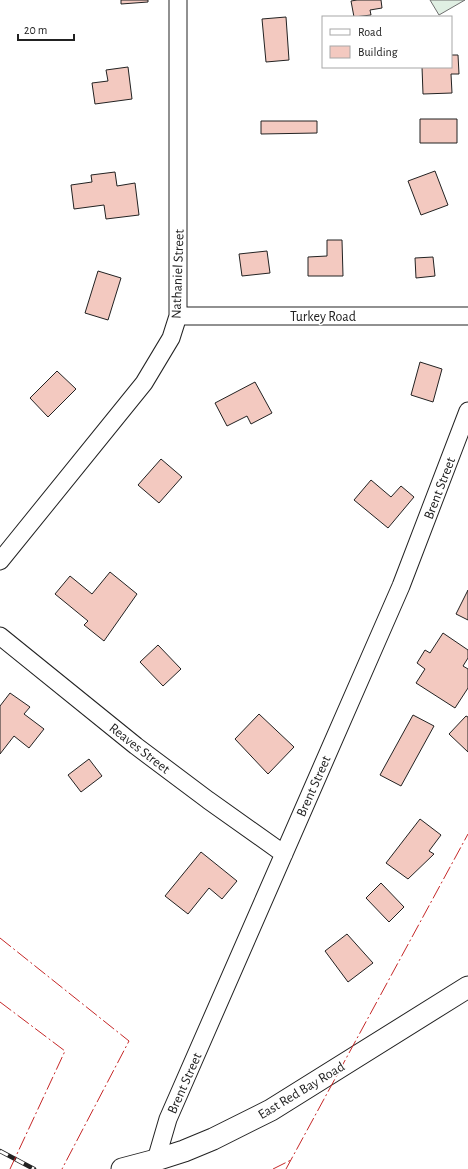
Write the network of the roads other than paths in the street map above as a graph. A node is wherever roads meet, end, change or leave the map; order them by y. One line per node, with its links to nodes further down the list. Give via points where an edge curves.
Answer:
1 (178, 0): 2 (street, Nathaniel Street)
2 (178, 316): 3 (street, Turkey Road); 5 (street, Nathaniel Street, via 171,338 144,383)
3 (468, 316)
4 (468, 411): 7 (street, Brent Street, via 401,586)
5 (0, 562)
6 (0, 636): 7 (street, Reaves Street, via 142,751)
7 (284, 854): 9 (street, Brent Street, via 168,1119)
8 (468, 987): 9 (street, East Red Bay Road, via 270,1110 213,1139)
9 (156, 1160): 10 (street, East Red Bay Road)
10 (122, 1169)

